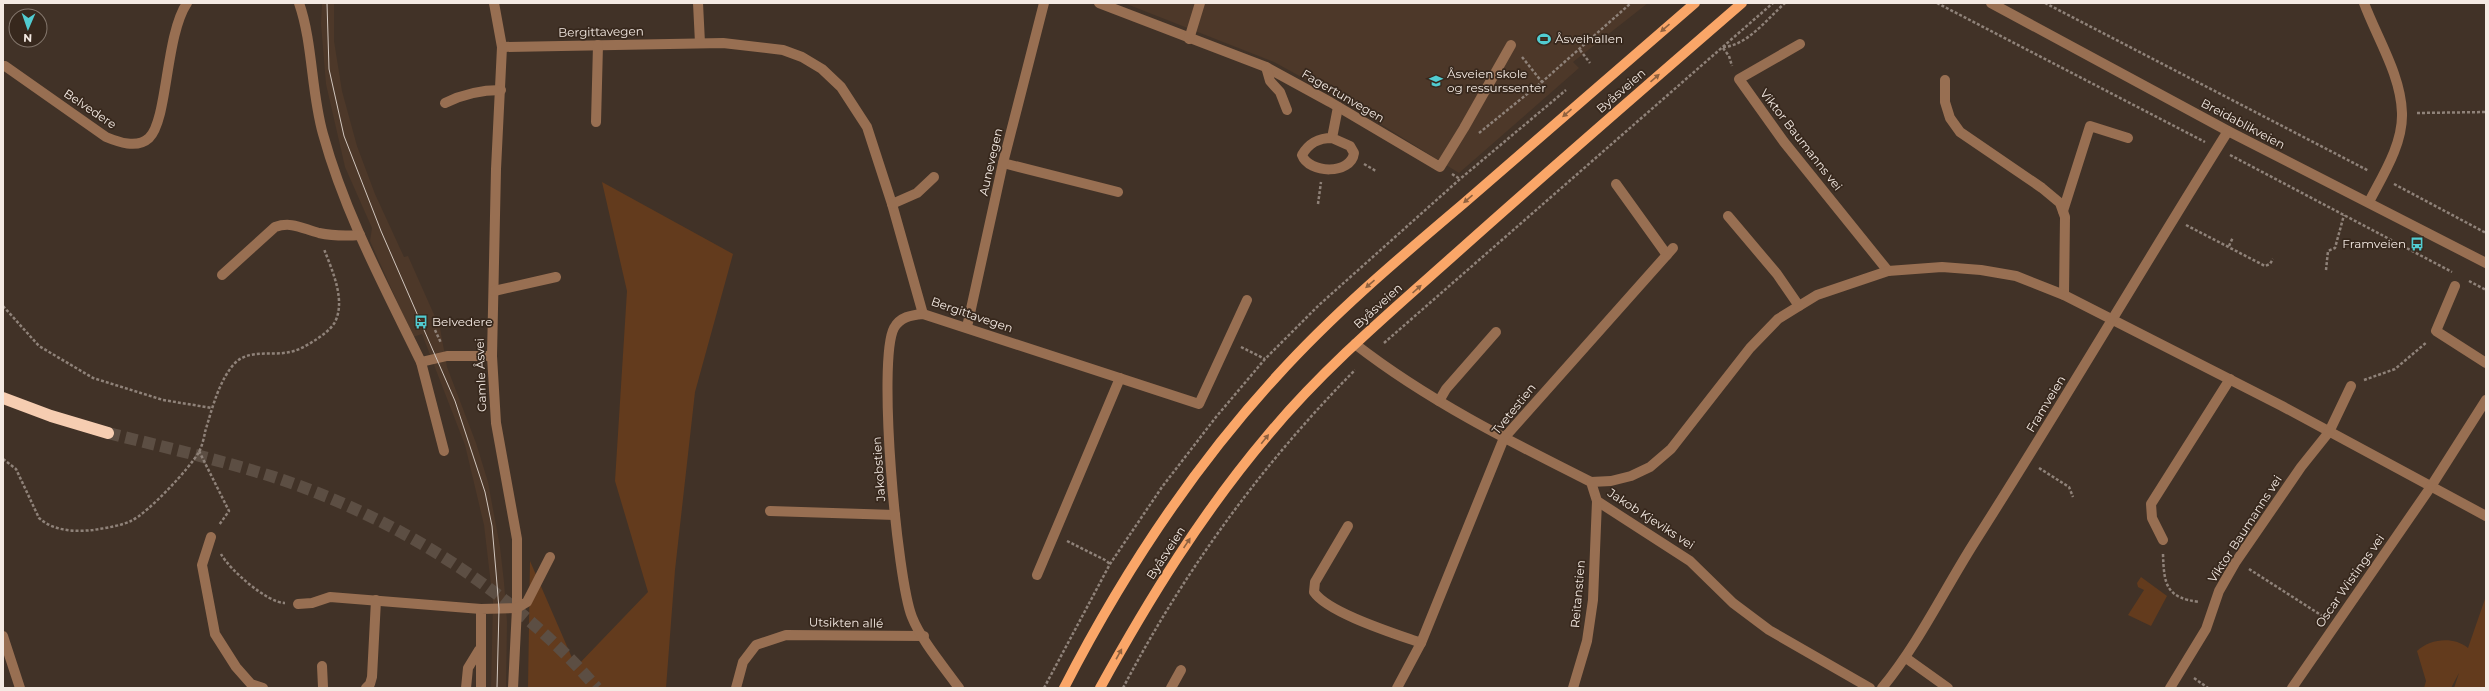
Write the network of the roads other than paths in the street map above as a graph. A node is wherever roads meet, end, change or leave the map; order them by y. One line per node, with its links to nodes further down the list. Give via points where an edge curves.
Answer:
1 (187, 3): 18 (street, Belvedere, via 176,27 158,121 149,138 140,143 118,142 106,137)
2 (299, 3): 37 (street, via 322,133 332,166)
3 (494, 3): 17 (street, Gamle Åsvei)
4 (698, 3): 13 (street)
5 (1044, 3): 29 (street, Aunevegen)
6 (1099, 3): 12 (street, Fagertunvegen)
7 (1200, 3): 12 (street)
8 (1695, 3): 96 (main road, Byåsveien, one-way to 96, via 1356,296 1276,376 1232,427 1178,497 1126,574)
9 (1742, 3): 51 (main road, Byåsveien, one-way to 9)
10 (1991, 3): 26 (street, Breidablikveien)
11 (2364, 3): 33 (street, via 2396,81 2402,114 2396,147)
12 (1189, 39): 19 (street, Fagertunvegen)
13 (700, 44): 15 (street, Bergittavegen); 34 (street, Bergittavegen, via 783,50 802,57 822,69 841,87 866,127)
14 (1800, 44): 39 (street, Viktor Baumanns vei, via 1738,79 1784,142)
15 (598, 45): 17 (street, Bergittavegen); 25 (street)
16 (1511, 45): 23 (street, Fagertunvegen, via 1440,167)
17 (502, 47): 21 (street, Gamle Åsvei)
18 (5, 66)
19 (1266, 68): 23 (street, Fagertunvegen); 24 (street, via 1270,81 1280,92)
20 (1945, 80): 35 (street, via 1945,102 1950,118 1960,132 2042,188 2060,203)
21 (500, 90): 22 (street, via 478,92); 43 (street, Gamle Åsvei)
22 (445, 103)
23 (1338, 106): 27 (street)
24 (1287, 110)
25 (596, 122)
26 (2228, 131): 33 (street, Breidablikveien); 48 (street, Framveien)
27 (1332, 138): 27 (street, via 1318,139 1306,148 1302,155 1310,164 1324,168 1342,167 1354,158 1354,152 1350,146)
28 (2128, 138): 35 (street, via 2090,126)
29 (1003, 163): 32 (street); 49 (street, Aunevegen)
30 (934, 177): 34 (street, via 916,193)
31 (1616, 184): 63 (street, Tvetestien, via 1670,252)
32 (1118, 192)
33 (2369, 202): 38 (street, Breidablikveien)
34 (892, 204): 47 (street, Bergittavegen)
35 (2063, 211): 44 (street)
36 (1728, 216): 46 (street, via 1777,274)
37 (360, 235): 40 (street, via 318,233 289,223 275,227); 53 (street)
38 (2486, 263)
39 (1888, 271): 44 (street, via 1942,267 1981,270 2016,276); 46 (street, via 1817,295)
40 (222, 275)
41 (556, 277): 43 (street)
42 (2455, 286): 54 (street, via 2436,331)
43 (494, 291): 52 (street, Gamle Åsvei)
44 (2064, 294): 48 (street)
45 (1247, 300): 55 (street, Bergittavegen, via 1199,404)
46 (1799, 306): 65 (street, via 1778,320 1750,348 1671,449 1650,467 1631,476)
47 (923, 314): 49 (street, Bergittavegen); 69 (street, Jakobstien, via 902,319 895,328 888,356 888,404)
48 (2113, 318): 56 (street); 84 (street, Framveien)
49 (967, 327): 55 (street, Bergittavegen)
50 (1496, 332): 60 (street, via 1446,389)
51 (1355, 344): 60 (street, via 1414,387); 97 (main road, Byåsveien, one-way to 51, via 1137,620 1222,492 1269,433)
52 (492, 356): 53 (street, via 447,356); 78 (street, Gamle Åsvei, via 496,423 517,539)
53 (421, 362): 64 (street)
54 (2486, 363)
55 (1120, 378): 75 (street, via 1052,534)
56 (2230, 379): 61 (street); 73 (street, via 2151,504 2152,518)
57 (2351, 386): 61 (street, Viktor Baumanns vei)
58 (3, 398): 62 (highway)
59 (2486, 400): 66 (street)
60 (1439, 401): 63 (street)
61 (2328, 432): 66 (street); 104 (street, Viktor Baumanns vei, via 2301,467 2237,562 2216,599 2206,629)
62 (108, 433)
63 (1504, 438): 65 (street); 82 (street, Tvetestien)
64 (444, 451)
65 (1591, 482): 67 (street, Jakob Kjeviks vei)
66 (2430, 488): 70 (street); 105 (street, Oscar Wistings vei)
67 (1597, 501): 100 (street, Reitanstien, via 1593,600 1587,641); 101 (street, Jakob Kjeviks vei, via 1690,561 1733,603 1770,630)
68 (770, 511): 69 (street)
69 (895, 515): 81 (street, Jakobstien, via 905,590 912,617)
70 (2486, 516)
71 (1348, 526): 82 (street, via 1315,582 1314,592 1324,602 1364,622)
72 (211, 538): 88 (street, via 202,565 215,634 251,684)
73 (2163, 540)
74 (550, 557): 78 (street, via 527,602)
75 (1037, 575)
76 (376, 600): 77 (street, via 330,597 312,603); 79 (street); 90 (street, via 372,677)
77 (295, 604)
78 (517, 608): 79 (street); 93 (street, Gamle Åsvei)
79 (480, 609): 83 (street)
80 (3, 636): 87 (street)
81 (924, 636): 94 (street, Utsikten allé, via 786,635 756,645 743,662); 95 (street)
82 (1421, 643): 99 (street, Tvetestien)
83 (479, 650): 91 (street, via 468,668); 92 (street)
84 (1906, 658): 102 (street, Framveien); 103 (street)
85 (322, 666): 89 (street)
86 (1181, 670): 98 (street)
87 (20, 688)
88 (263, 688)
89 (321, 688)
90 (366, 688)
91 (466, 688)
92 (481, 688)
93 (512, 688)
94 (736, 688)
95 (959, 688)
96 (1064, 688)
97 (1100, 688)
98 (1171, 688)
99 (1397, 688)
100 (1573, 688)
101 (1870, 688)
102 (1882, 688)
103 (1948, 688)
104 (2170, 688)
105 (2292, 688)

